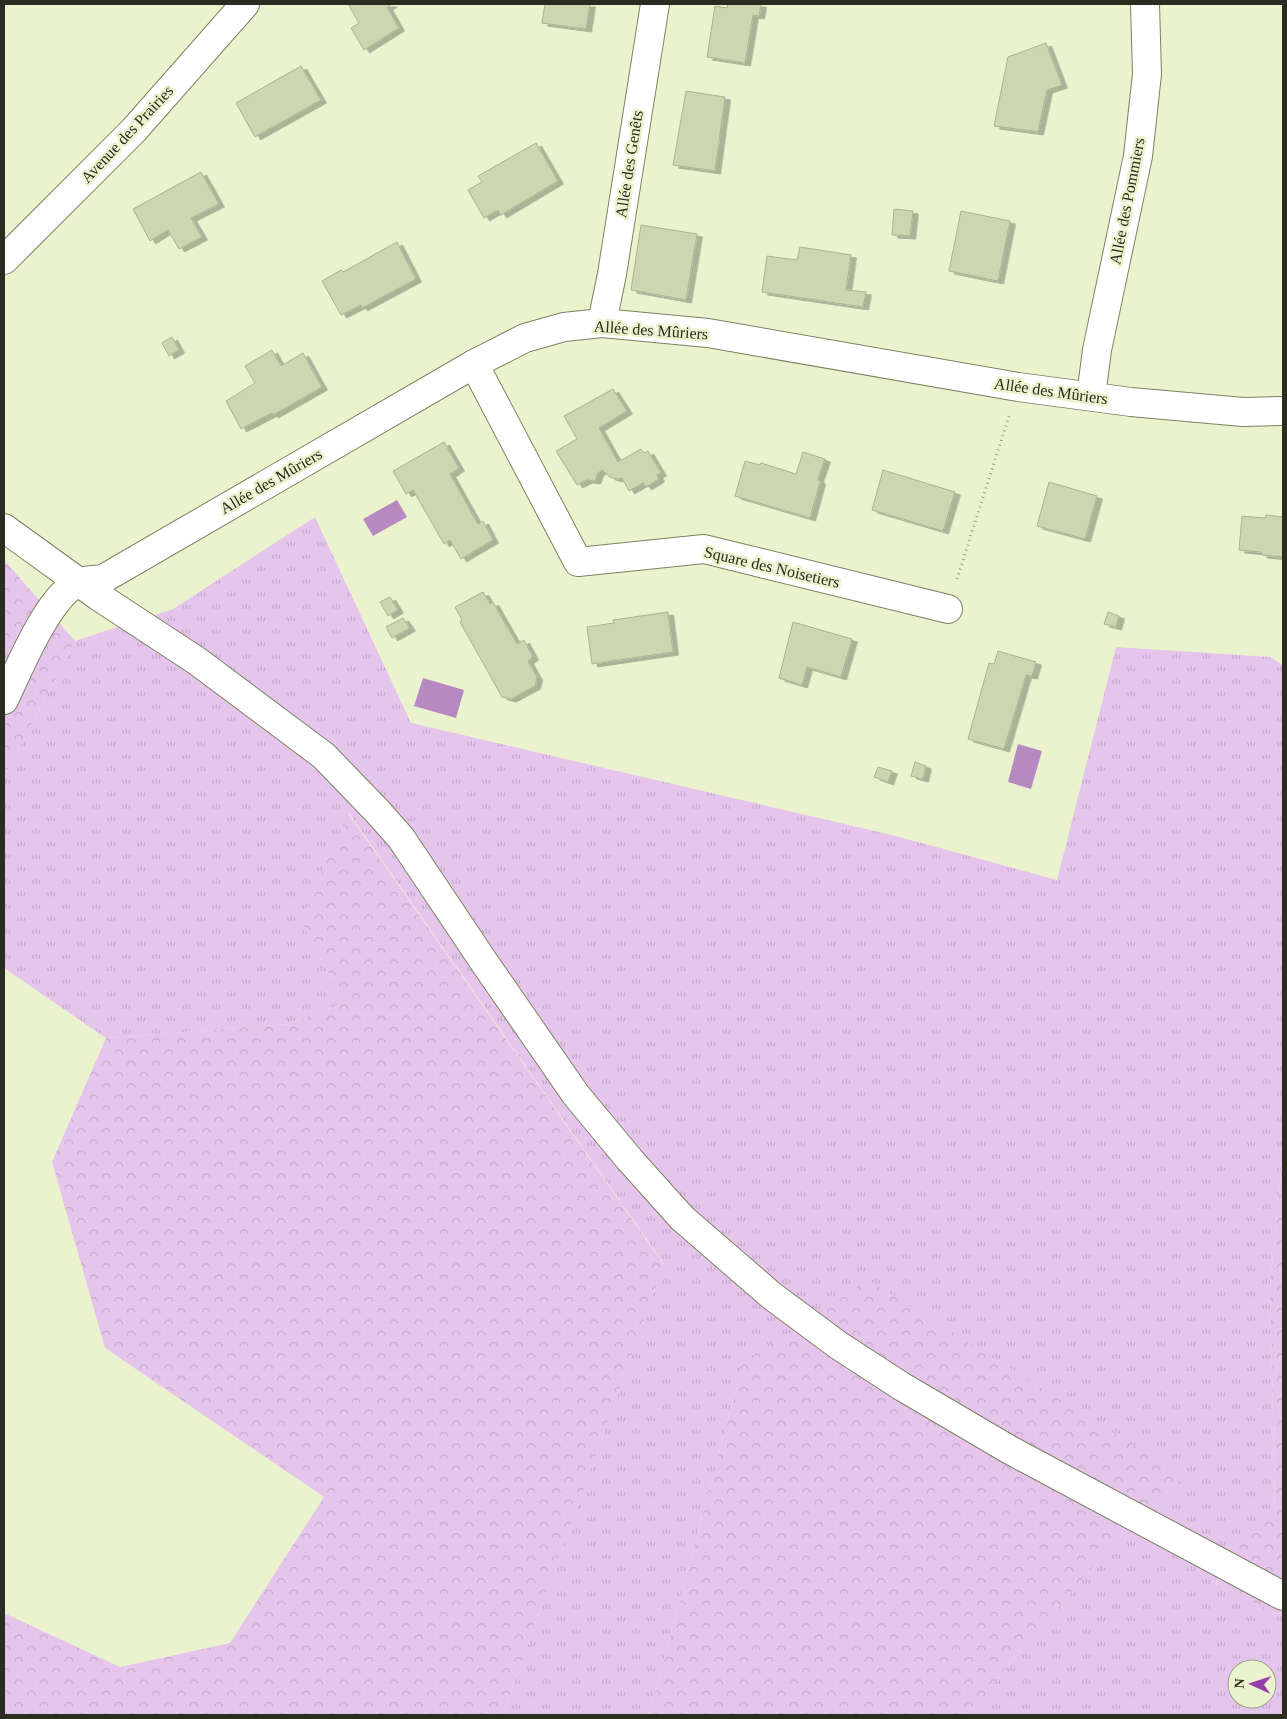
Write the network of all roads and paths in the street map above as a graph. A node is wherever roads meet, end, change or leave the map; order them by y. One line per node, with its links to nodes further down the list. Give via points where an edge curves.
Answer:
1 (245, 4): 4 (street, Avenue des Prairies, via 134,130)
2 (655, 4): 5 (street, Allée des Genêts)
3 (1145, 4): 8 (street, Allée des Pommiers, via 1147,74 1138,156 1097,350)
4 (4, 260)
5 (602, 323): 6 (street, Allée des Mûriers, via 564,327 525,338); 7 (street, Allée des Mûriers, via 708,333)
6 (474, 364): 11 (street, Allée des Mûriers, via 103,579); 12 (street, Square des Noisetiers, via 578,562 704,549)
7 (1018, 387): 8 (street, Allée des Mûriers); 12 (path)
8 (1091, 396): 9 (street, Allée des Mûriers, via 1243,412)
9 (1283, 411)
10 (4, 528): 11 (street)
11 (79, 582): 13 (street, via 61,595 40,626); 14 (street, via 197,661 324,756 401,838 576,1095 682,1218 772,1296 901,1386 1010,1450)
12 (948, 609)
13 (4, 700)
14 (1283, 1596)

